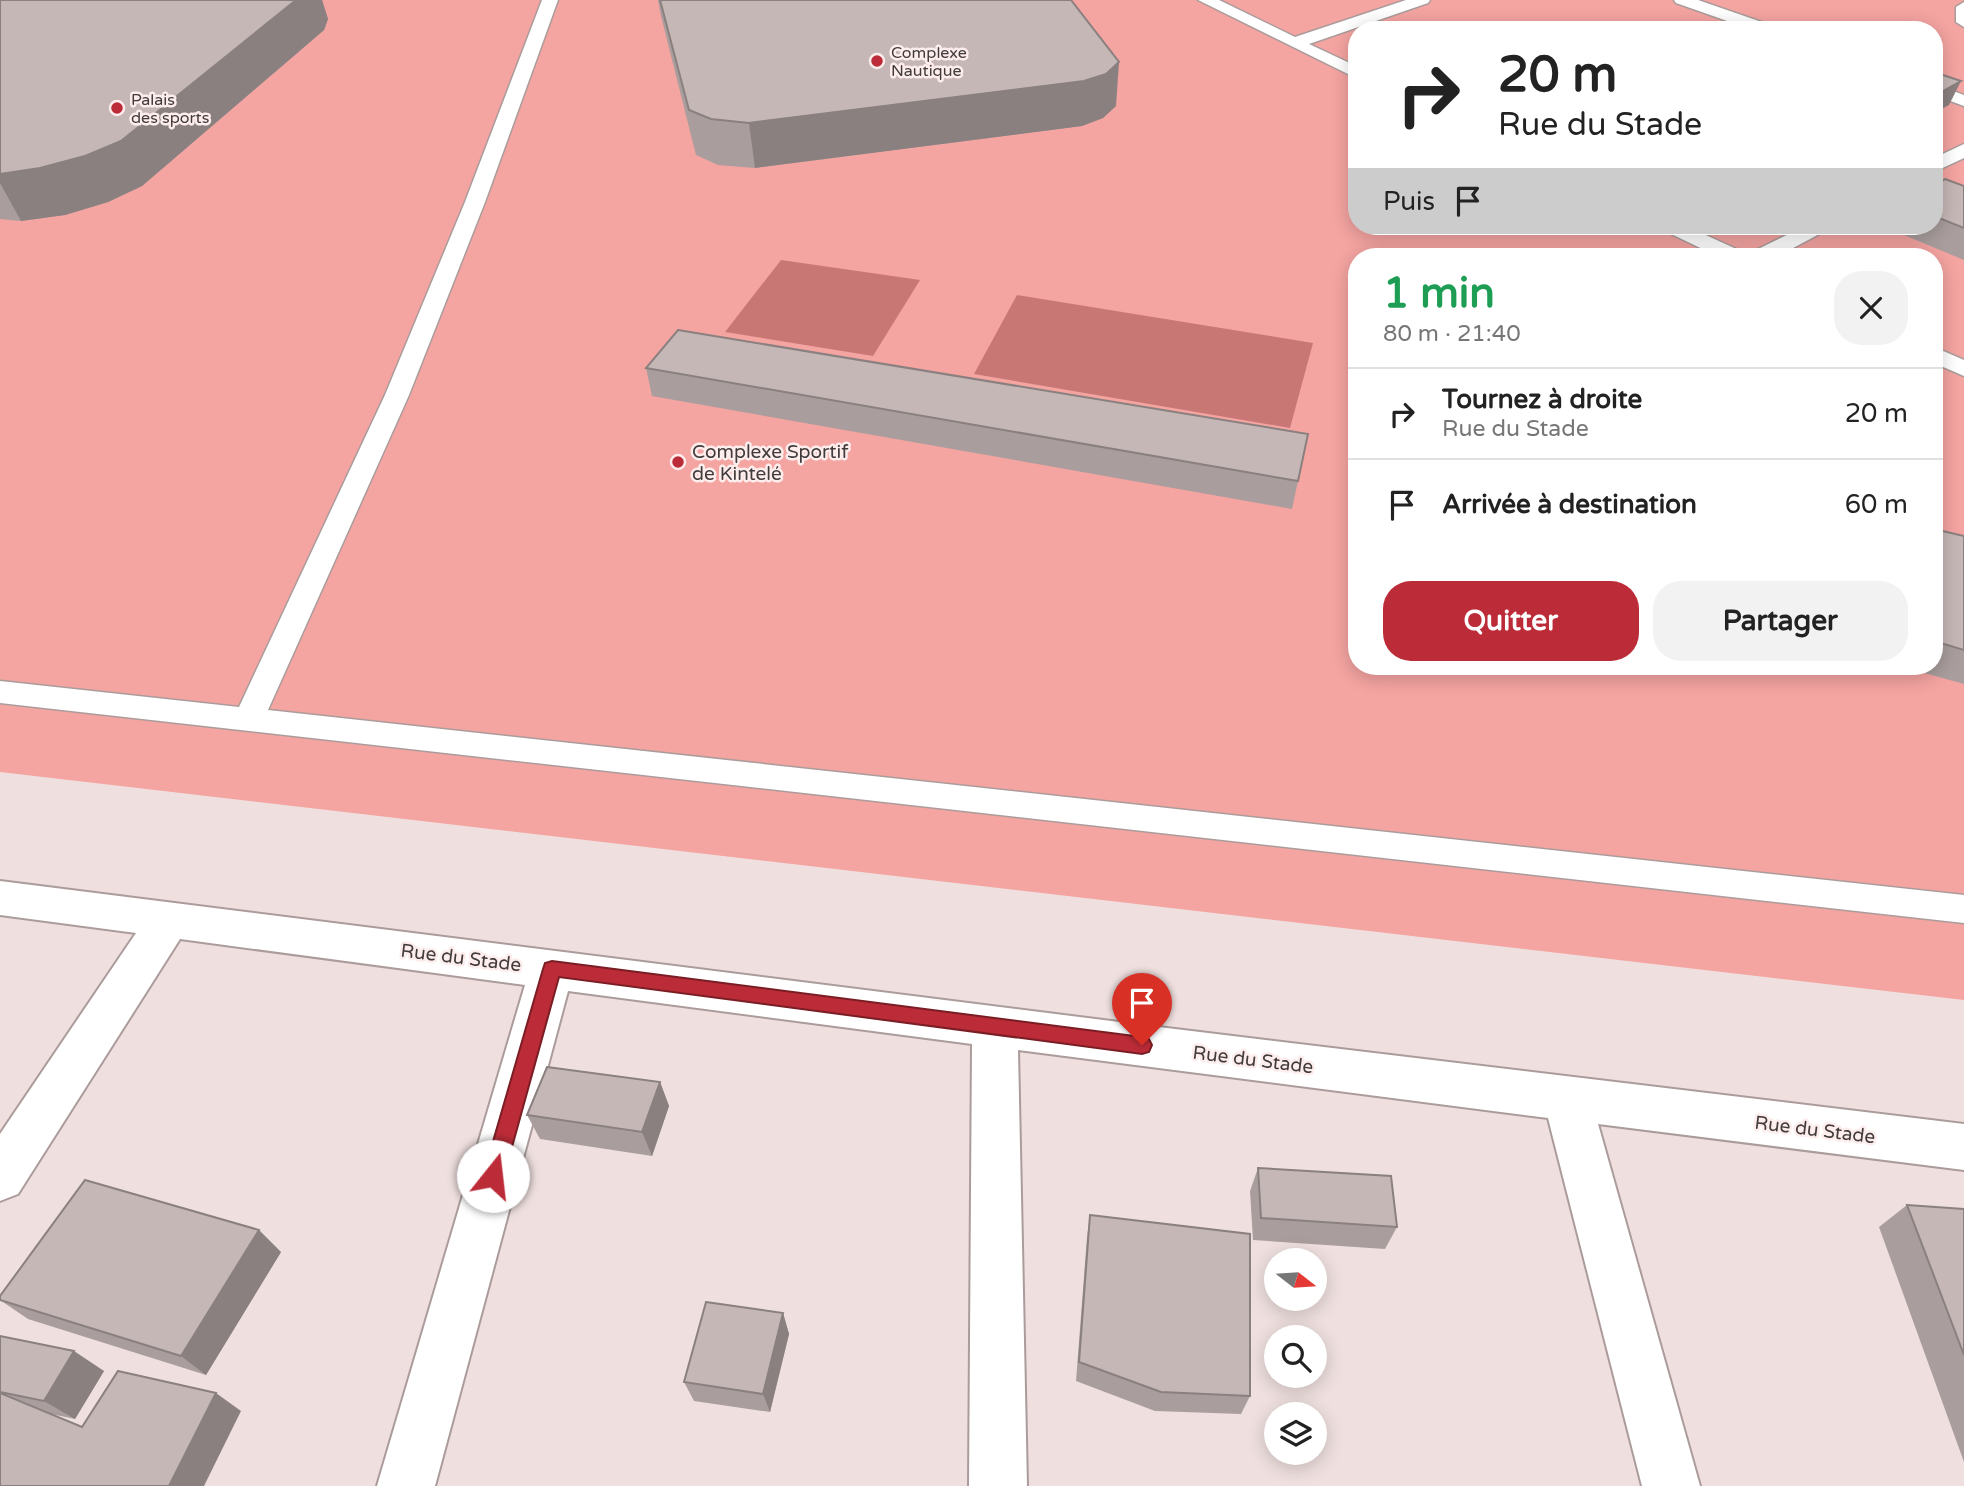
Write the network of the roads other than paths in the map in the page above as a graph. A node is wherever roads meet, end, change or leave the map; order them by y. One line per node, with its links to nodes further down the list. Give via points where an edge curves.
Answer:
1 (550, 0): 23 (lane, via 397,395)
2 (1206, 0): 10 (lane)
3 (1422, 0): 6 (lane)
4 (1682, 0): 7 (lane)
5 (1964, 7): 8 (lane)
6 (1359, 21)
7 (1744, 21)
8 (1964, 22)
9 (1348, 25): 10 (lane)
10 (1294, 43): 11 (lane)
11 (1348, 69)
12 (1943, 93): 13 (lane)
13 (1964, 101)
14 (1964, 150): 15 (lane)
15 (1943, 161)
16 (1689, 235): 18 (lane)
17 (1803, 235): 19 (lane)
18 (1716, 248)
19 (1777, 248)
20 (1943, 358): 21 (lane)
21 (1964, 369)
22 (0, 692): 23 (lane)
23 (249, 718): 25 (lane)
24 (0, 898): 26 (street, Rue du Stade)
25 (1964, 909)
26 (169, 920): 27 (street, Rue du Stade); 31 (street)
27 (552, 969): 28 (street, Rue du Stade); 32 (street)
28 (995, 1026): 29 (street, Rue du Stade); 33 (street)
29 (1567, 1098): 30 (street, Rue du Stade); 34 (street)
30 (1964, 1147)
31 (0, 1177)
32 (406, 1486)
33 (998, 1486)
34 (1671, 1486)

